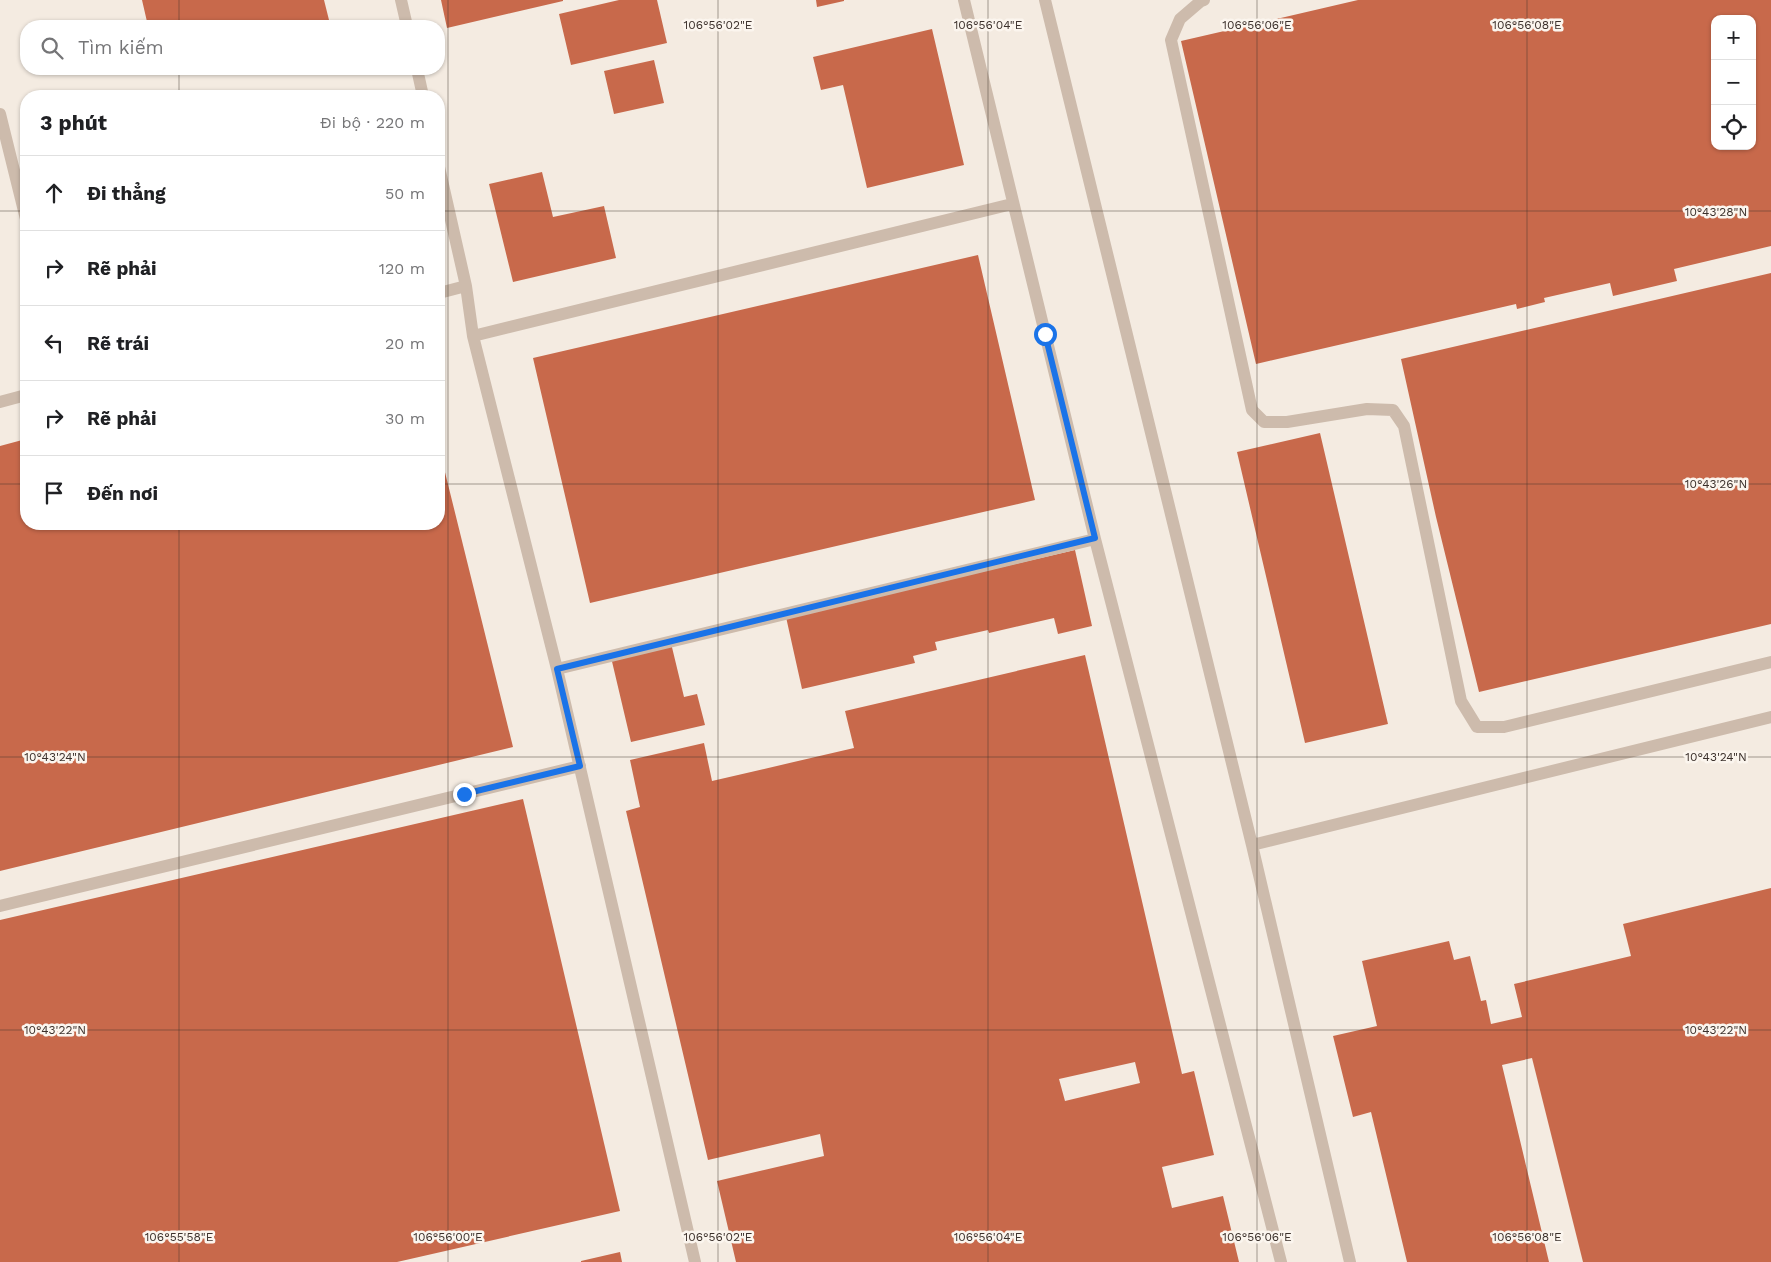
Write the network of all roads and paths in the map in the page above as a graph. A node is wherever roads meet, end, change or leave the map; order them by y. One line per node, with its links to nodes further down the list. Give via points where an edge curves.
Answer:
1 (401, 0): 5 (lane)
2 (964, 0): 11 (lane)
3 (1045, 0): 22 (lane)
4 (1204, 0): 18 (lane, via 1180,19 1170,40 1252,410 1264,422 1287,422 1367,409 1393,410 1404,426 1461,701 1477,727 1504,727)
5 (406, 20)
6 (418, 75): 7 (lane)
7 (422, 90)
8 (0, 114): 10 (lane)
9 (445, 193): 12 (lane)
10 (20, 195)
11 (1012, 204): 14 (lane); 17 (lane)
12 (466, 286): 13 (lane); 14 (lane)
13 (445, 291)
14 (473, 336): 19 (lane)
15 (20, 397): 16 (lane)
16 (0, 402)
17 (1095, 538): 19 (lane); 25 (lane)
18 (1771, 662)
19 (557, 669): 21 (lane)
20 (1771, 717): 22 (lane)
21 (580, 766): 23 (lane); 24 (lane)
22 (1252, 845): 26 (lane)
23 (0, 906)
24 (695, 1262)
25 (1281, 1262)
26 (1350, 1262)

